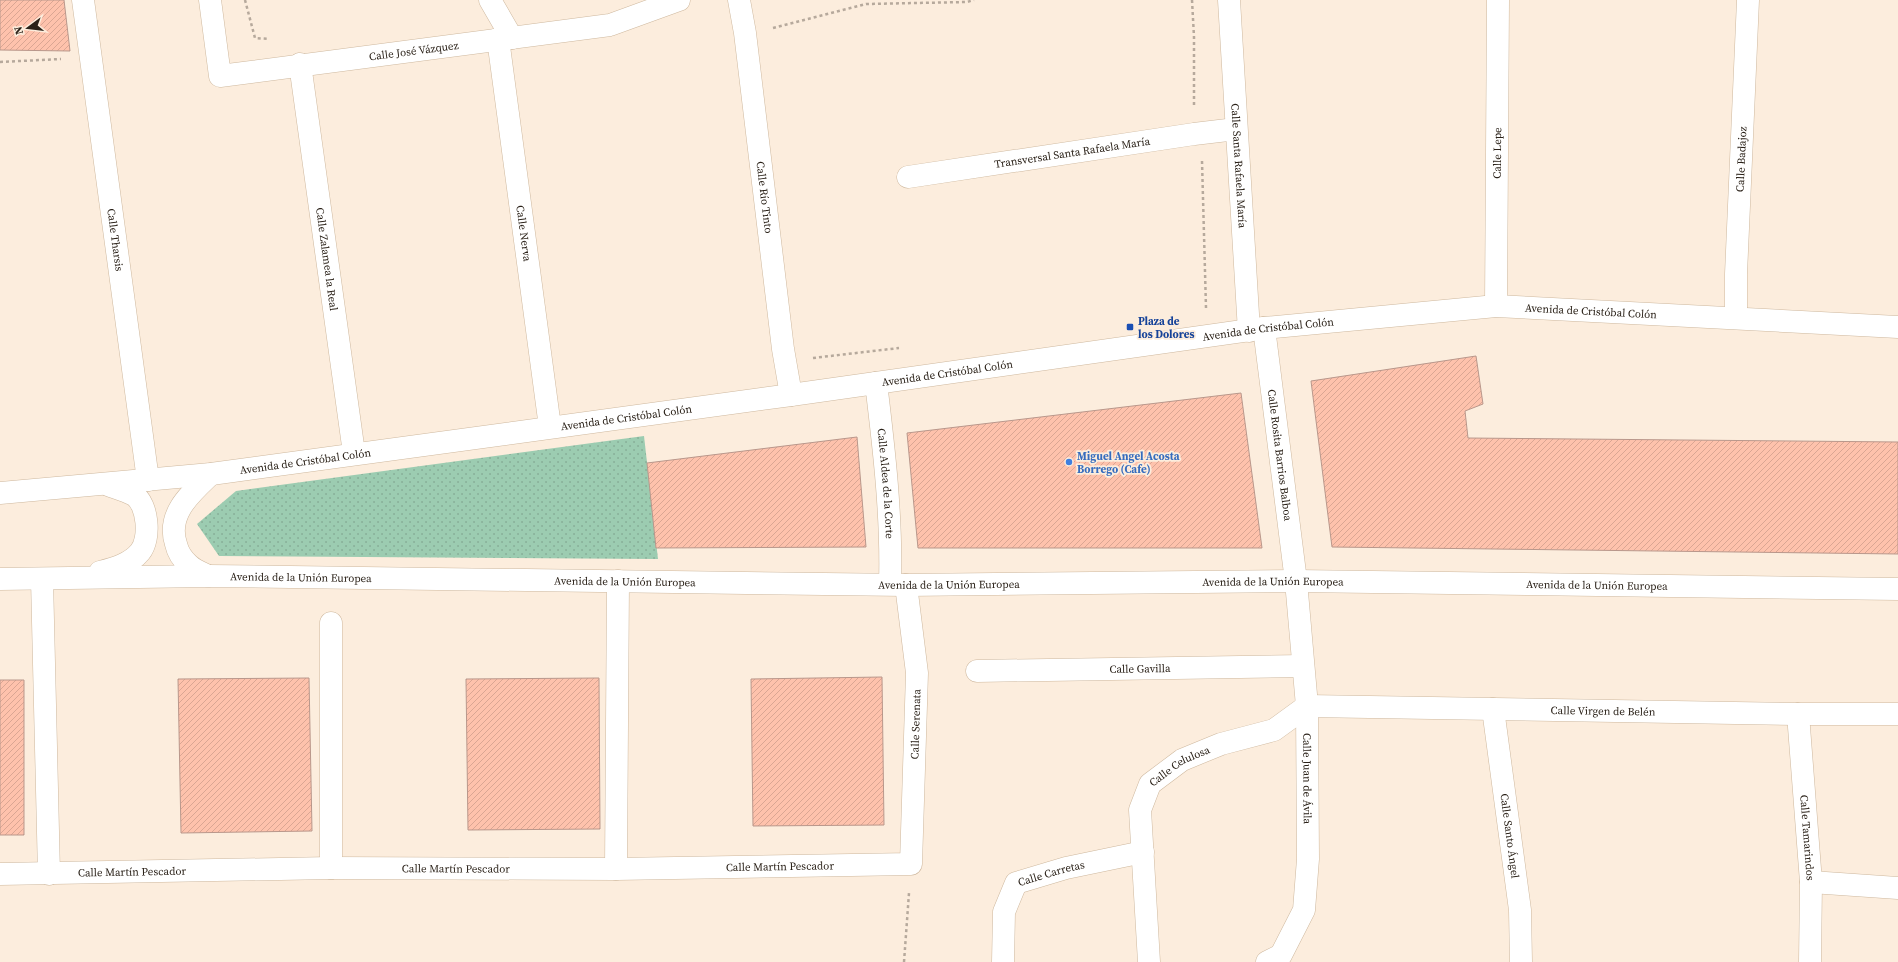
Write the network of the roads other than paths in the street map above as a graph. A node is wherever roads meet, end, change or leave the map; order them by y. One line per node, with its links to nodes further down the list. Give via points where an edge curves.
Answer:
1 (83, 0): 22 (street, Calle Tharsis)
2 (210, 0): 10 (street, Calle José Vázquez, via 220,76)
3 (490, 0): 9 (street)
4 (679, 0): 9 (street, Calle José Vázquez, via 610,25)
5 (739, 0): 18 (street, Calle Río Tinto)
6 (1229, 0): 11 (street, Calle Santa Rafaela María)
7 (1498, 0): 13 (street, Calle Lepe)
8 (1748, 0): 14 (street, Calle Badajoz)
9 (505, 39): 10 (street, Calle José Vázquez); 19 (street, Calle Nerva)
10 (300, 64): 20 (street, Calle Zalamea la Real)
11 (1236, 129): 12 (street, Transversal Santa Rafaela María); 16 (street, Calle Santa Rafaela María)
12 (908, 177)
13 (1496, 306): 14 (street, Avenida de Cristóbal Colón); 16 (street, Avenida de Cristóbal Colón)
14 (1736, 318): 15 (street, Avenida de Cristóbal Colón)
15 (1898, 327)
16 (1256, 330): 17 (street, Avenida de Cristóbal Colón); 30 (street, Calle Rosita Barrios Balboa)
17 (876, 383): 18 (street, Avenida de Cristóbal Colón); 31 (street, Calle Aldea de la Corte, via 891,553)
18 (791, 395): 19 (street, Avenida de Cristóbal Colón)
19 (550, 427): 20 (street, Avenida de Cristóbal Colón)
20 (354, 453): 21 (street, Avenida de Cristóbal Colón)
21 (211, 474): 22 (street, Avenida de Cristóbal Colón); 25 (street, via 187,497 176,514 172,534 179,554 190,565)
22 (148, 480): 23 (street, Avenida de Cristóbal Colón)
23 (104, 483): 24 (street, Avenida de Cristóbal Colón); 26 (street, via 135,496 145,513 148,531 141,551 119,567)
24 (0, 493)
25 (208, 576): 26 (street, Avenida de la Unión Europea); 29 (street, Avenida de la Unión Europea)
26 (75, 578): 28 (street, Avenida de la Unión Europea)
27 (0, 579): 28 (street, Avenida de la Unión Europea)
28 (42, 579): 45 (street)
29 (618, 581): 31 (street, Avenida de la Unión Europea); 43 (street)
30 (1296, 581): 31 (street, Avenida de la Unión Europea); 32 (street, Avenida de la Unión Europea); 34 (street, Calle Juan de Ávila)
31 (898, 585): 41 (street, Calle Serenata, via 917,673)
32 (1898, 589)
33 (331, 623): 42 (street)
34 (1303, 666): 35 (street, Calle Gavilla); 36 (street, Calle Juan de Ávila)
35 (977, 671)
36 (1307, 706): 37 (street, Calle Virgen de Belén); 40 (street, Calle Celulosa, via 1274,730 1221,744 1182,760 1150,784 1140,810); 50 (street, Calle Juan de Ávila, via 1308,859 1304,910 1281,955)
37 (1493, 709): 38 (street, Calle Virgen de Belén); 51 (street, Calle Santo Ángel, via 1520,910)
38 (1798, 714): 39 (street, Calle Virgen de Belén); 46 (street, Calle Tamarindos)
39 (1898, 714)
40 (1143, 852): 48 (street, Calle Carretas, via 1066,868 1016,883 1004,912); 49 (street, Calle Celulosa)
41 (911, 864): 43 (street, Calle Martín Pescador)
42 (331, 868): 43 (street, Calle Martín Pescador); 45 (street, Calle Martín Pescador)
43 (616, 869)
44 (0, 874): 45 (street, Calle Martín Pescador)
45 (49, 874)
46 (1811, 882): 47 (street); 52 (street, Calle Tamarindos)
47 (1898, 888)
48 (1003, 962)
49 (1149, 962)
50 (1267, 962)
51 (1521, 962)
52 (1810, 962)

